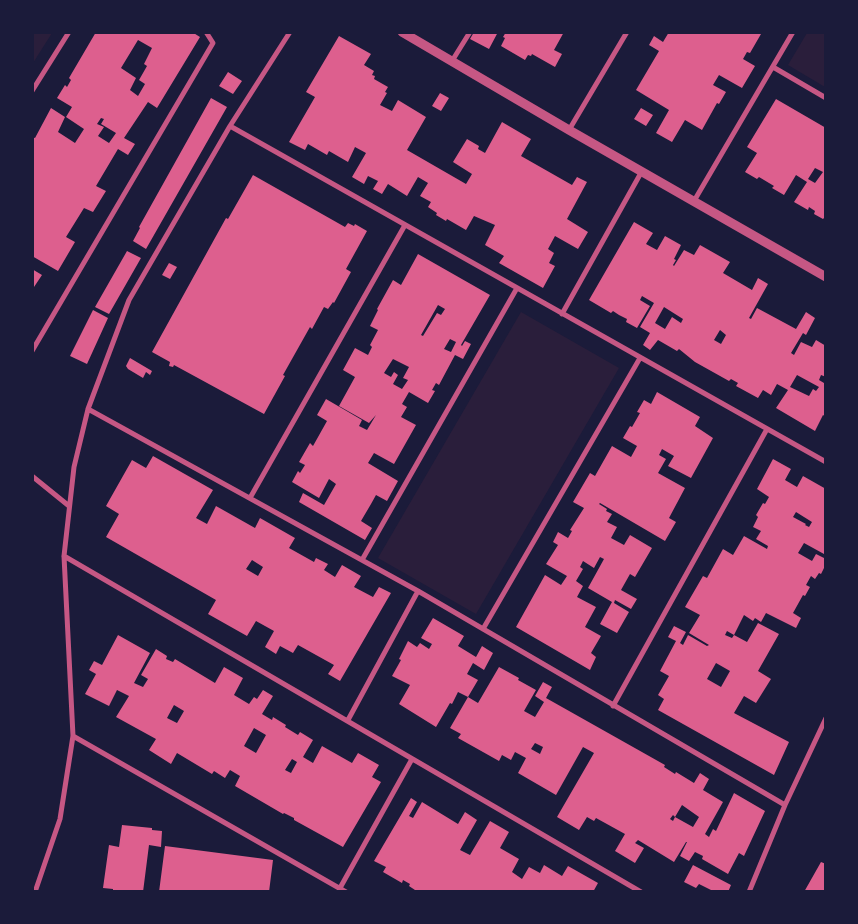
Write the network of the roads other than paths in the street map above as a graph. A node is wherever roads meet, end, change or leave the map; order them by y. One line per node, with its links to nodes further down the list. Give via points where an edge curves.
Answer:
1 (69, 32): 10 (street)
2 (206, 32): 20 (street, via 213,43)
3 (290, 32): 12 (street)
4 (402, 32): 8 (street)
5 (470, 32): 8 (street)
6 (627, 32): 13 (street)
7 (793, 32): 9 (street)
8 (452, 61): 13 (street)
9 (773, 66): 11 (street); 15 (street)
10 (32, 92)
11 (826, 98)
12 (230, 126): 16 (street); 22 (street, via 129,300)
13 (569, 130): 14 (street)
14 (642, 171): 15 (street); 19 (street)
15 (694, 201): 17 (street)
16 (405, 225): 18 (street); 26 (street)
17 (826, 276)
18 (516, 288): 19 (street); 29 (street)
19 (562, 314): 21 (street)
20 (32, 350)
21 (640, 358): 23 (street); 31 (street)
22 (88, 409): 26 (street); 27 (street, via 74,467)
23 (766, 429): 24 (street); 32 (street)
24 (826, 462)
25 (32, 476): 27 (street)
26 (250, 498): 29 (street)
27 (69, 506): 28 (street)
28 (64, 556): 34 (street); 35 (street)
29 (362, 560): 30 (street)
30 (418, 591): 31 (street); 34 (street)
31 (483, 630): 32 (street)
32 (613, 706): 37 (street)
33 (826, 718): 37 (street)
34 (348, 720): 36 (street)
35 (72, 736): 38 (street); 39 (street, via 60,819)
36 (412, 759): 38 (street); 41 (street)
37 (785, 805): 42 (street)
38 (340, 888): 40 (street)
39 (34, 892)
40 (346, 892)
41 (642, 892)
42 (749, 892)

